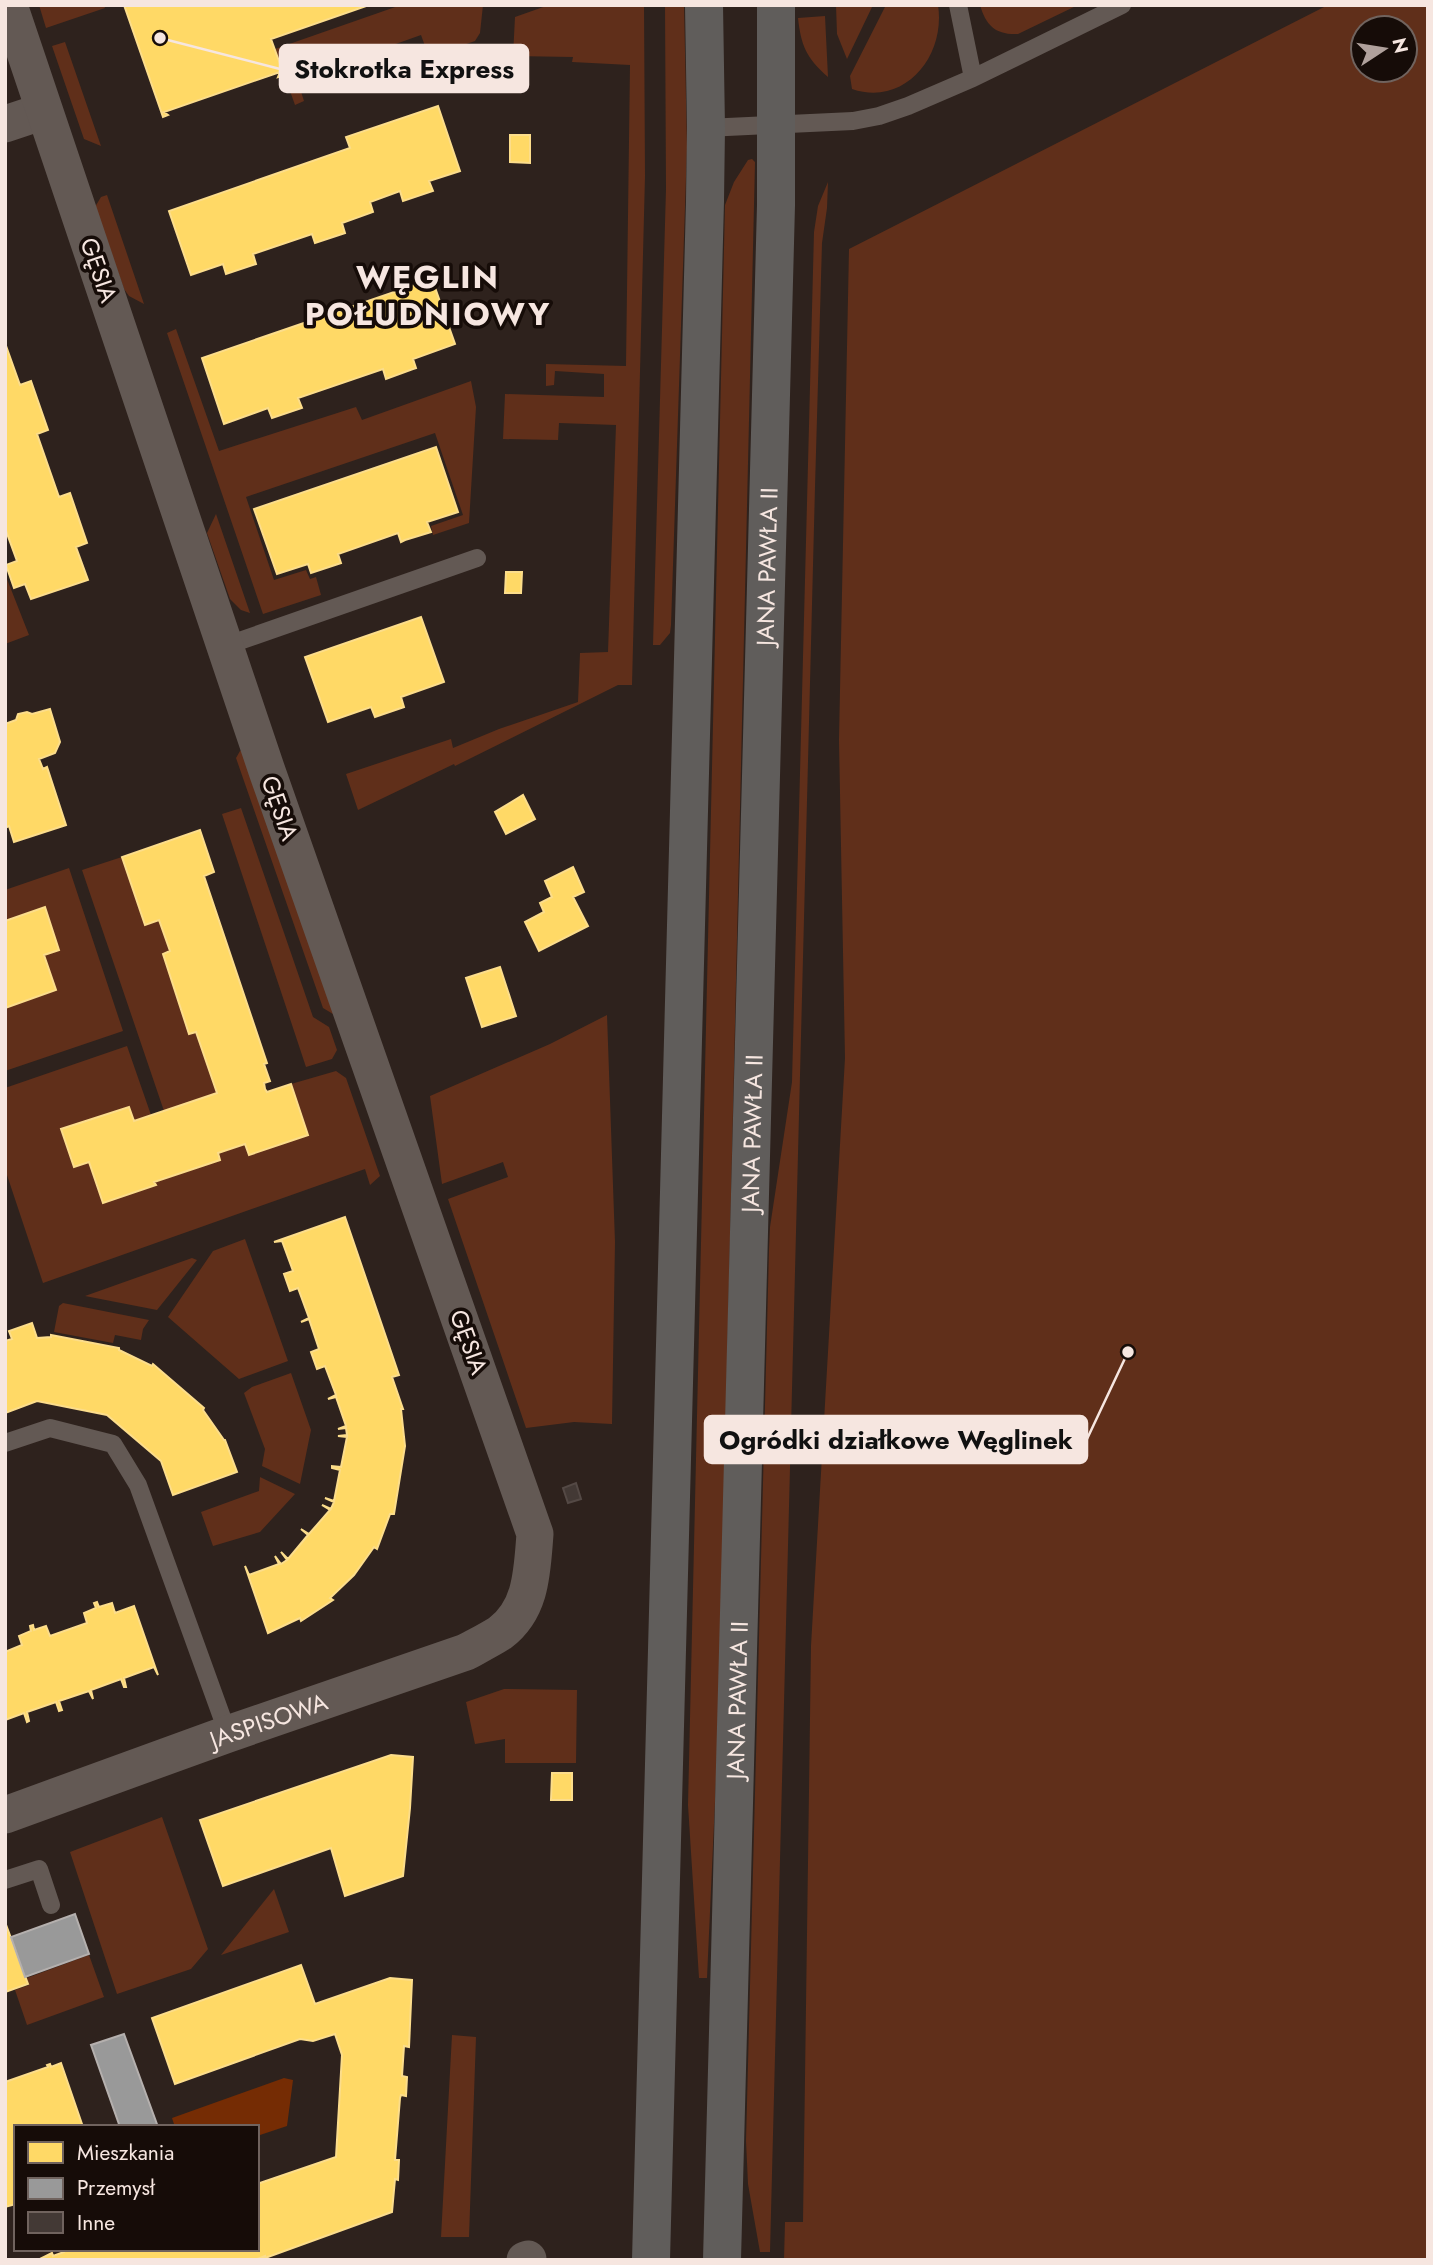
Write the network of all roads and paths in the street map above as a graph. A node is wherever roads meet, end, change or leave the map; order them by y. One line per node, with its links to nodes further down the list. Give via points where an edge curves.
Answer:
1 (9, 5): 7 (street, GĘSIA)
2 (704, 5): 10 (main road)
3 (776, 5): 9 (main road, JANA PAWŁA II)
4 (958, 5): 6 (lane)
5 (1122, 5): 6 (lane)
6 (973, 78): 9 (lane, via 879,116)
7 (44, 111): 8 (street); 12 (street, GĘSIA)
8 (5, 124)
9 (777, 125): 10 (lane); 20 (main road, JANA PAWŁA II)
10 (706, 128): 19 (main road)
11 (477, 558): 12 (lane)
12 (225, 646): 14 (street, GĘSIA, via 535,1534 531,1579)
13 (5, 1443): 15 (lane, via 50,1428 113,1444 138,1485)
14 (522, 1609): 15 (street, JASPISOWA, via 501,1632 467,1652)
15 (228, 1734): 16 (street, JASPISOWA)
16 (5, 1815)
17 (5, 1880): 18 (lane, via 39,1868)
18 (51, 1905)
19 (651, 2260)
20 (722, 2260)

